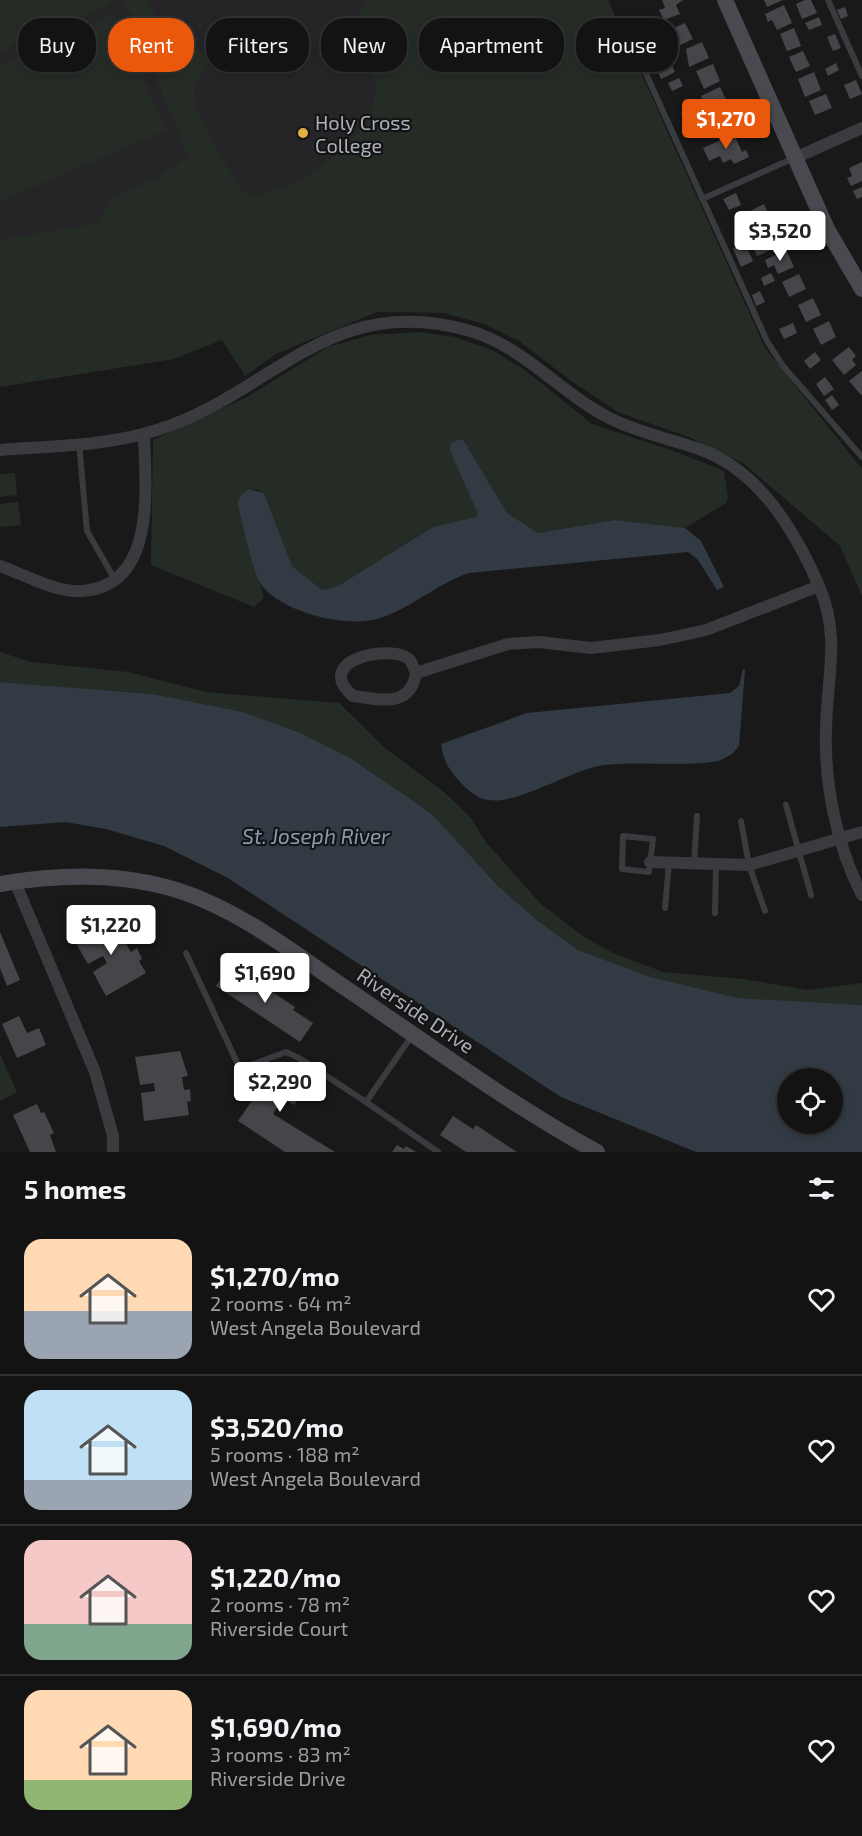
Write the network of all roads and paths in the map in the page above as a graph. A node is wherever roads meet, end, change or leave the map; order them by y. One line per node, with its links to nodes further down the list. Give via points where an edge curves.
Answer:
1 (725, 0): 6 (street)
2 (828, 0): 4 (lane)
3 (645, 72): 7 (lane)
4 (862, 76)
5 (862, 128): 6 (street)
6 (795, 158): 7 (lane); 8 (street, via 826,229)
7 (702, 199): 12 (lane, via 767,341 783,366)
8 (862, 289)
9 (144, 434): 10 (street); 14 (street, via 142,541 126,569); 15 (street, via 206,410 322,340 342,333 405,322 454,327 504,345 618,422 704,451 734,467 768,499 802,550)
10 (79, 443): 11 (street); 14 (lane, via 87,531)
11 (0, 450)
12 (862, 457)
13 (0, 566): 14 (street, via 58,588 82,591)
14 (114, 578)
15 (819, 586): 16 (street, via 706,630 660,640 591,648 538,642 508,644); 21 (street, via 831,620 826,760)
16 (416, 673): 16 (street, via 414,688 389,700 352,696 342,682 342,670 356,658 399,654 409,660)
17 (786, 805): 22 (lane)
18 (698, 816): 25 (lane)
19 (741, 821): 27 (lane)
20 (862, 832): 21 (street)
21 (842, 838): 22 (street); 30 (street)
22 (800, 850): 27 (street); 29 (lane)
23 (650, 862): 23 (lane, via 653,838 623,836 622,869 649,872); 24 (street)
24 (670, 862): 25 (street); 31 (lane)
25 (694, 863): 26 (street)
26 (716, 864): 27 (street); 33 (lane)
27 (749, 865): 32 (lane)
28 (7, 883): 35 (street, Riverside Drive, via 67,876 119,879 157,885 207,902 268,935); 37 (street, via 95,1072 108,1114)
29 (811, 895)
30 (862, 895)
31 (665, 908)
32 (765, 911)
33 (715, 913)
34 (186, 953): 36 (lane, via 240,1069 286,1052)
35 (413, 1034): 36 (lane); 39 (street, Riverside Drive, via 547,1124)
36 (366, 1102): 38 (lane)
37 (113, 1152)
38 (438, 1152)
39 (597, 1152)

